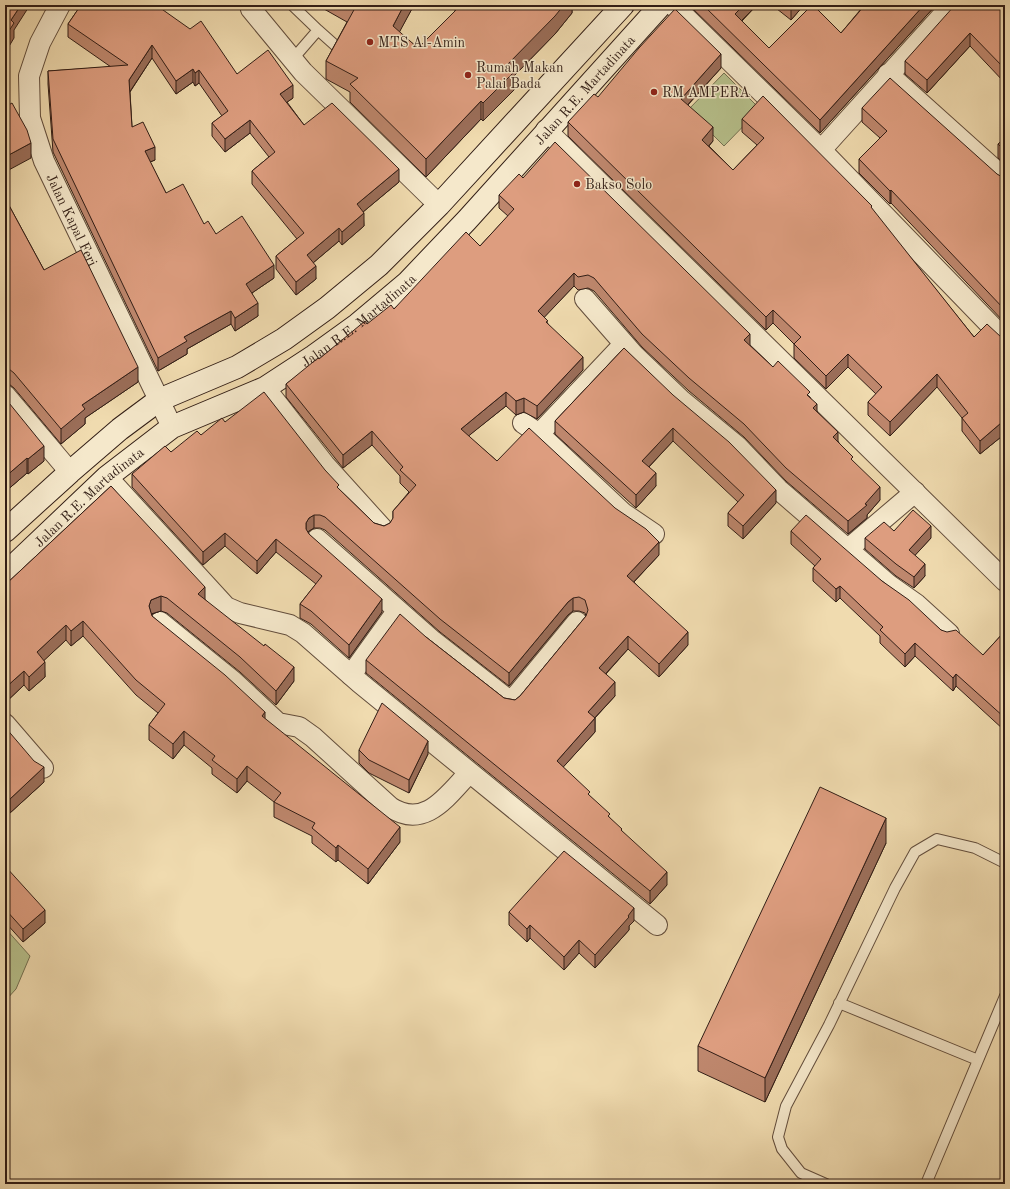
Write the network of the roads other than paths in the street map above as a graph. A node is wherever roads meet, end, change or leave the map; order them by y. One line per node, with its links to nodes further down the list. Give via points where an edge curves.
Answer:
1 (60, 5): 21 (street, Jalan Kapal Feri, via 40,43 29,76 30,118 44,161)
2 (250, 5): 10 (street)
3 (292, 5): 8 (lane)
4 (623, 5): 15 (street, Jalan R.E. Martadinata)
5 (661, 5): 12 (street, Jalan R.E. Martadinata)
6 (673, 5): 13 (street)
7 (952, 5): 11 (street)
8 (318, 30): 9 (lane); 10 (lane)
9 (337, 47)
10 (292, 60): 15 (street)
11 (888, 74): 13 (street); 14 (street)
12 (546, 130): 19 (street, Jalan R.E. Martadinata, via 467,220 406,283 357,325); 25 (street)
13 (820, 150): 17 (street)
14 (1005, 179)
15 (439, 205): 21 (street, Jalan R.E. Martadinata, via 379,266 290,334 236,367)
16 (585, 299): 18 (street)
17 (1005, 340)
18 (624, 344): 28 (street, via 531,429 623,513); 30 (street, via 681,400 737,446 778,489)
19 (265, 388): 22 (street, Jalan R.E. Martadinata); 26 (street, via 326,465)
20 (5, 395): 23 (street)
21 (159, 400): 22 (street, Jalan Kapal Feri); 23 (street, Jalan R.E. Martadinata)
22 (172, 427): 24 (street, Jalan R.E. Martadinata)
23 (70, 472): 27 (street, Jalan R.E. Martadinata)
24 (107, 477): 31 (street, Jalan R.E. Martadinata); 37 (street, via 226,607 290,625 303,633)
25 (915, 492): 30 (street); 32 (street)
26 (382, 528)
27 (5, 531)
28 (654, 534)
29 (317, 539): 33 (street)
30 (848, 550): 36 (street)
31 (5, 574)
32 (1005, 580)
33 (397, 610): 35 (street, via 511,702); 37 (street)
34 (160, 622): 40 (street, via 233,681 278,723 299,727 313,737 399,813 424,813 436,808)
35 (577, 622)
36 (949, 634)
37 (351, 676): 40 (street)
38 (5, 724): 39 (street)
39 (43, 768)
40 (469, 773): 42 (street)
41 (1005, 864): 44 (lane, via 975,848 937,839 915,852)
42 (656, 925)
43 (1005, 996): 45 (lane)
44 (839, 1003): 45 (lane); 46 (lane, via 786,1106 778,1137 782,1149 801,1173)
45 (978, 1060): 47 (lane)
46 (826, 1184)
47 (926, 1184)

